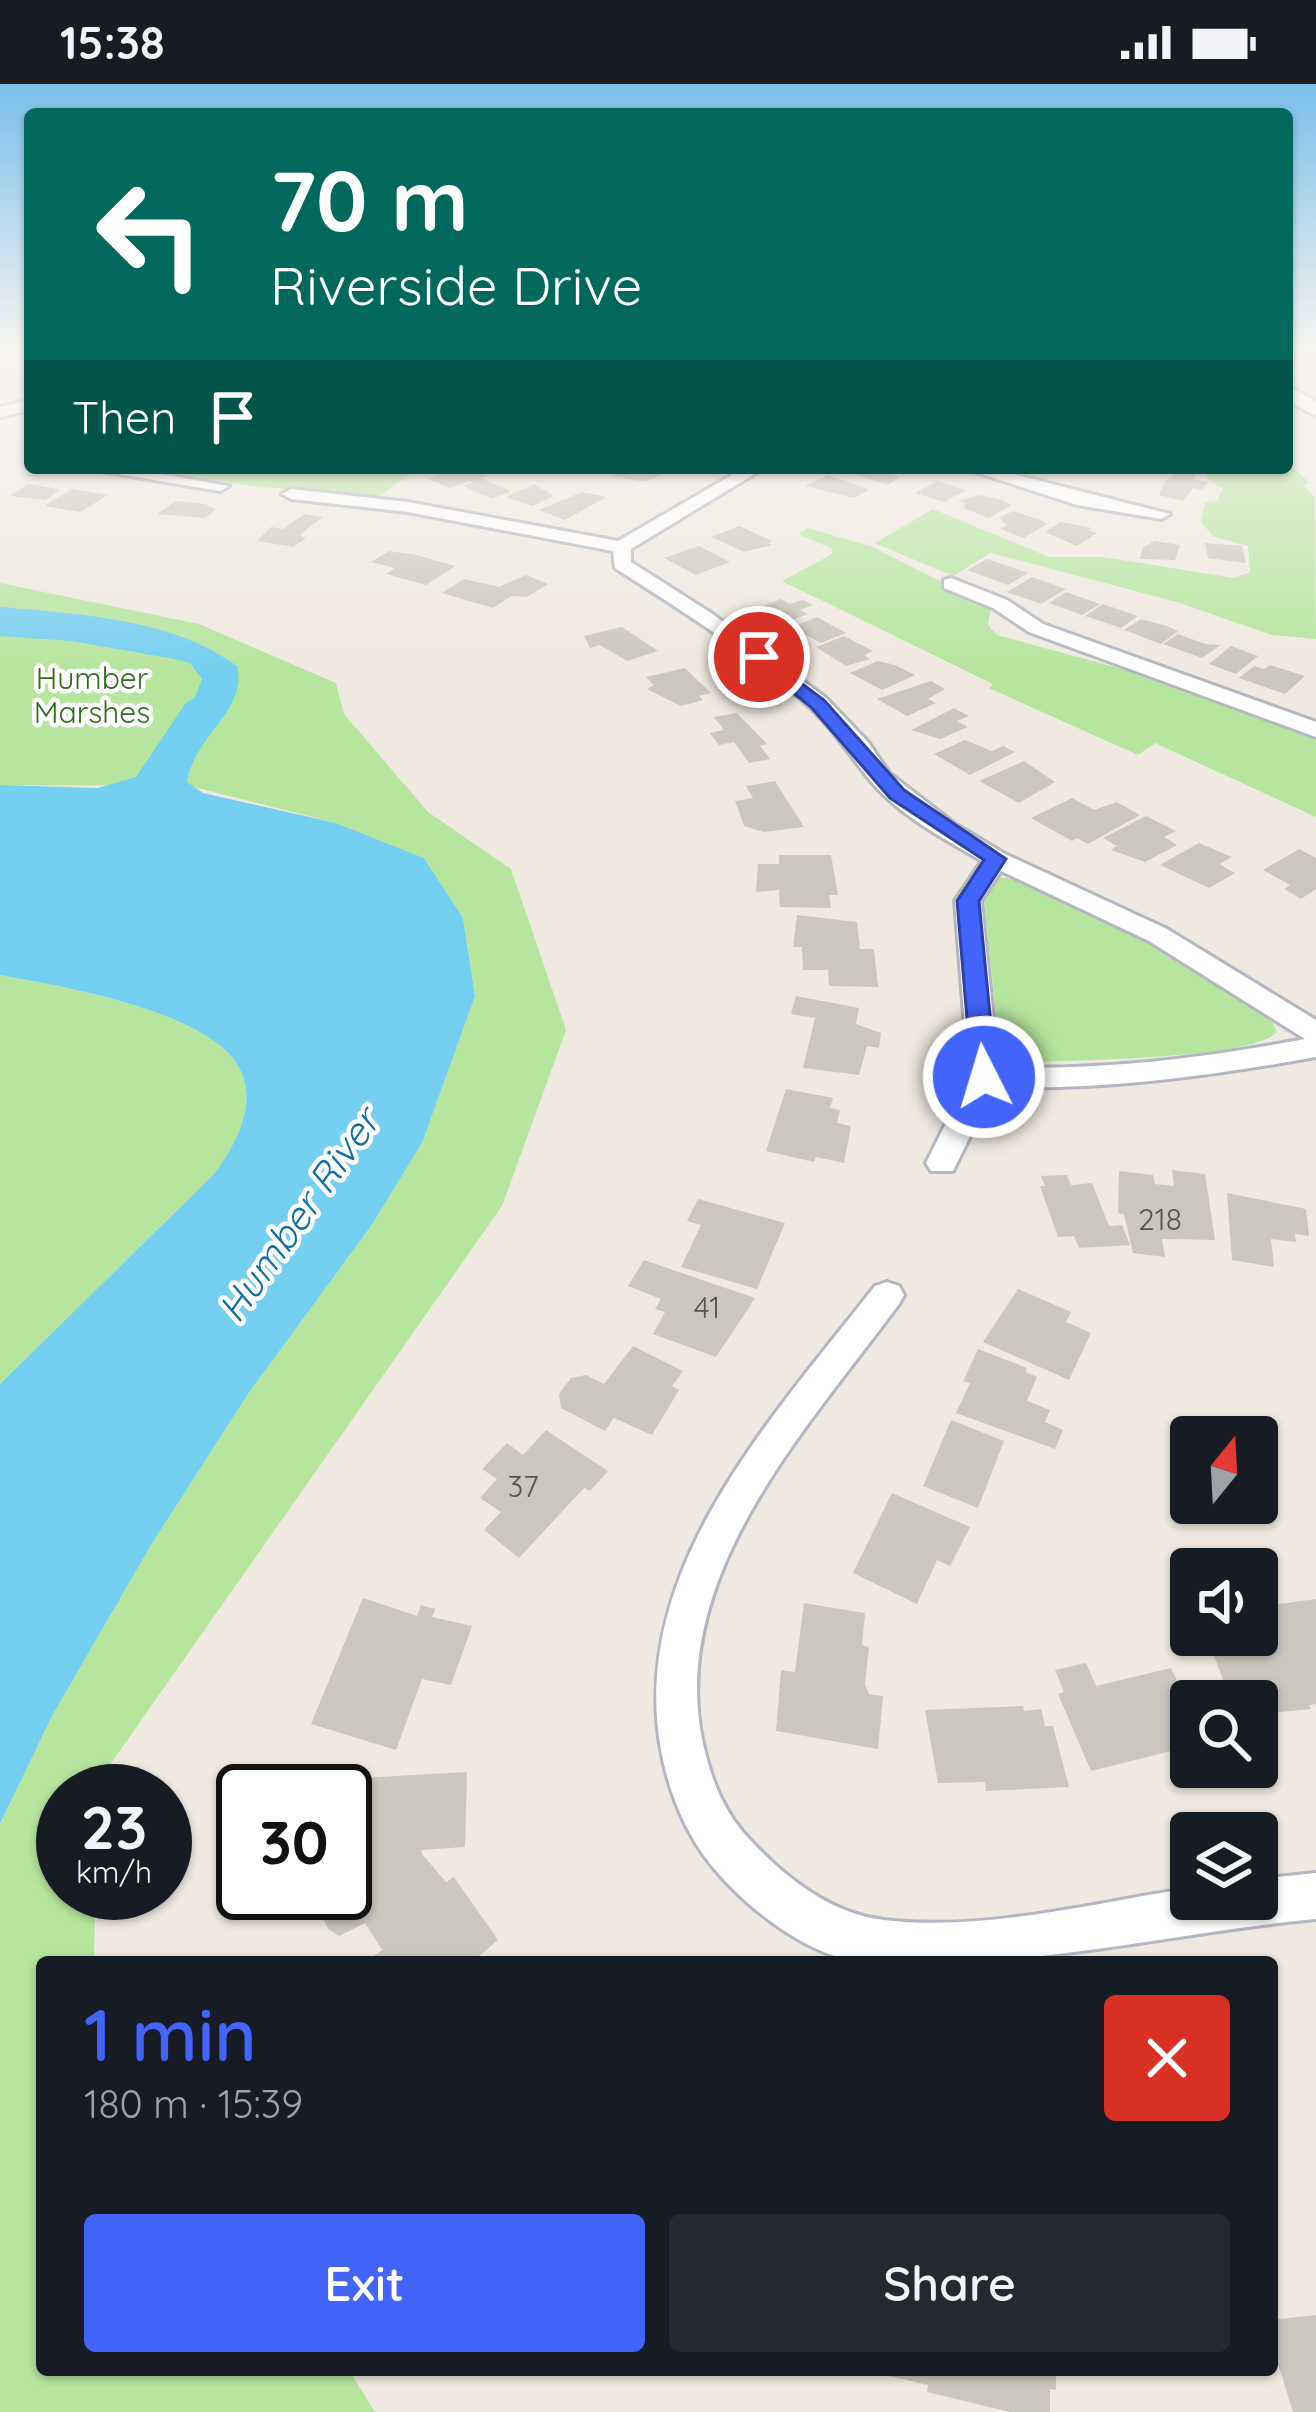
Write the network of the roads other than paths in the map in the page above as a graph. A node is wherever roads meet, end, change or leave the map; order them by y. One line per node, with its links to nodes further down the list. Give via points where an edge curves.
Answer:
1 (132, 474): 4 (street)
2 (745, 474): 7 (street)
3 (991, 474): 6 (street)
4 (220, 487)
5 (291, 494): 7 (street)
6 (1161, 514)
7 (622, 547): 10 (street, via 622,564 818,704 897,794)
8 (951, 584): 9 (street, via 1036,628)
9 (1316, 730)
10 (996, 859): 11 (street, via 1158,935); 13 (street, via 968,901)
11 (1316, 1033)
12 (1316, 1047): 13 (street, via 1228,1063)
13 (984, 1077): 14 (street)
14 (942, 1163)
15 (887, 1295): 16 (street, via 746,1487 684,1619 674,1737 724,1849 806,1916 880,1944 1006,1939)
16 (1316, 1896)

